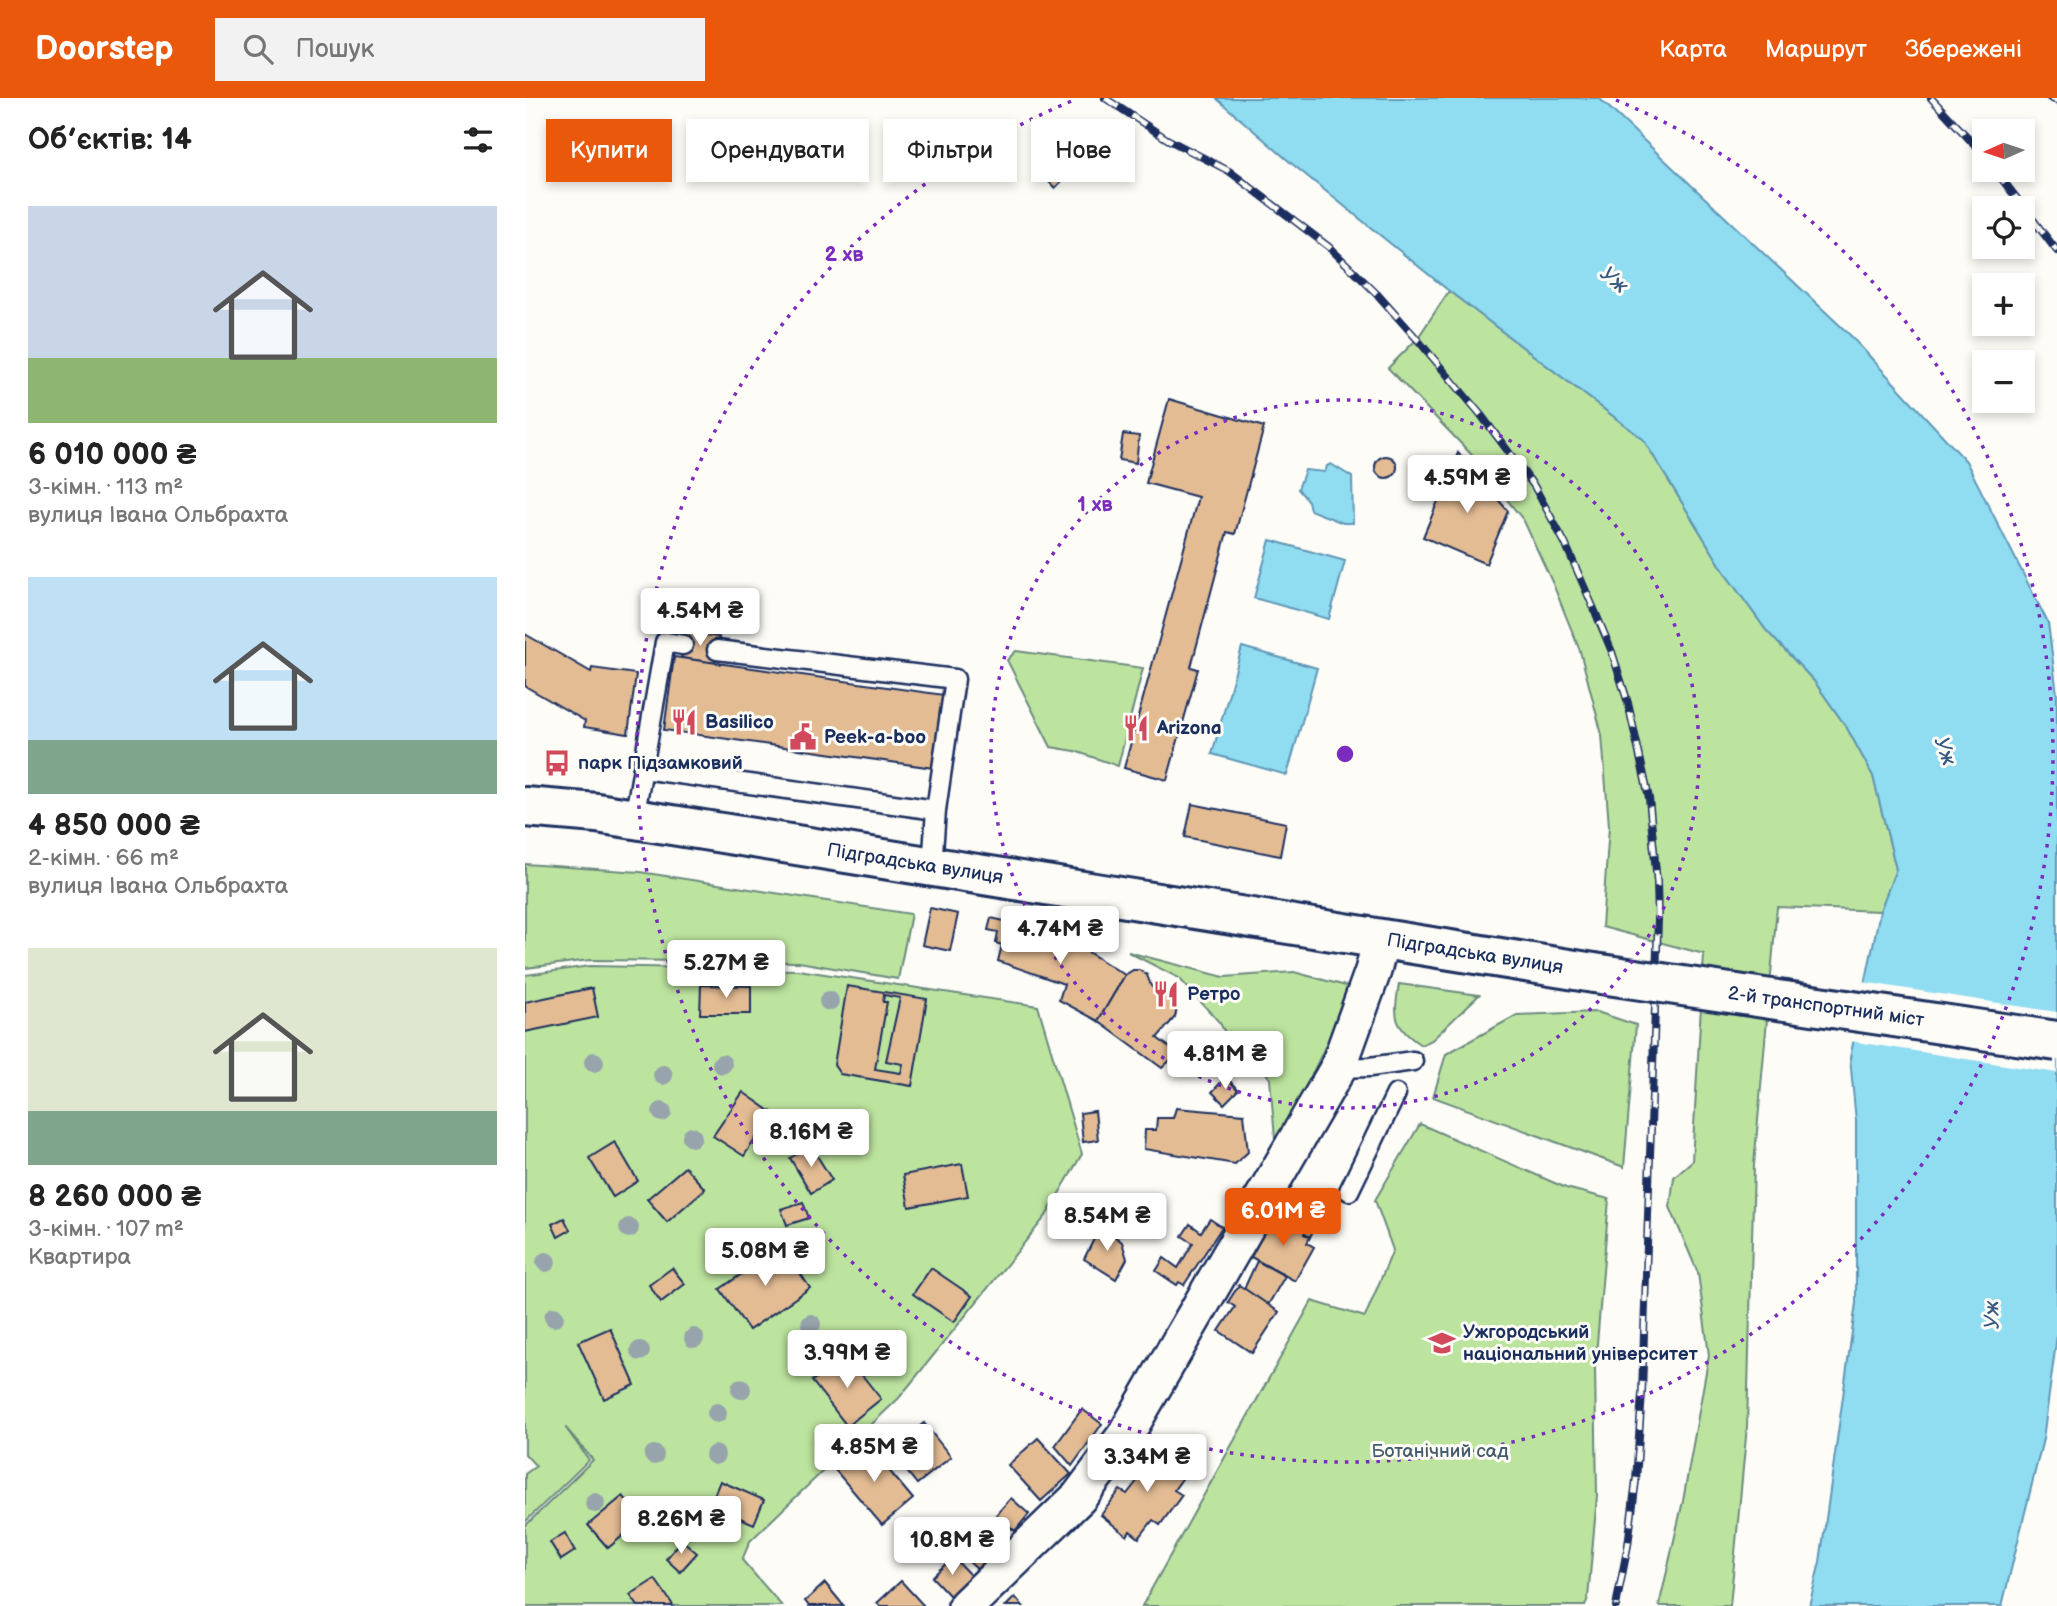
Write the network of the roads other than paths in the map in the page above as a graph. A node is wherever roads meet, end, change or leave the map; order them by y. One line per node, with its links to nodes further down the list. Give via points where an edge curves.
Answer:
1 (683, 645): 3 (lane, via 665,642)
2 (717, 650): 5 (lane, via 955,679)
3 (643, 769): 5 (lane); 6 (lane)
4 (525, 807): 6 (main road, Підградська вулиця)
5 (936, 810): 7 (lane)
6 (634, 819): 7 (main road, Підградська вулиця)
7 (932, 867): 8 (main road, Підградська вулиця)
8 (1381, 939): 9 (main road, Підградська вулиця); 12 (street)
9 (1594, 972): 10 (main road, 2-й транспортний міст, bridge)
10 (2057, 1041)
11 (1413, 1061): 12 (lane)
12 (1338, 1068): 15 (street, via 1125,1436 1079,1497)
13 (1396, 1094): 14 (lane)
14 (1349, 1191)
15 (965, 1606)

